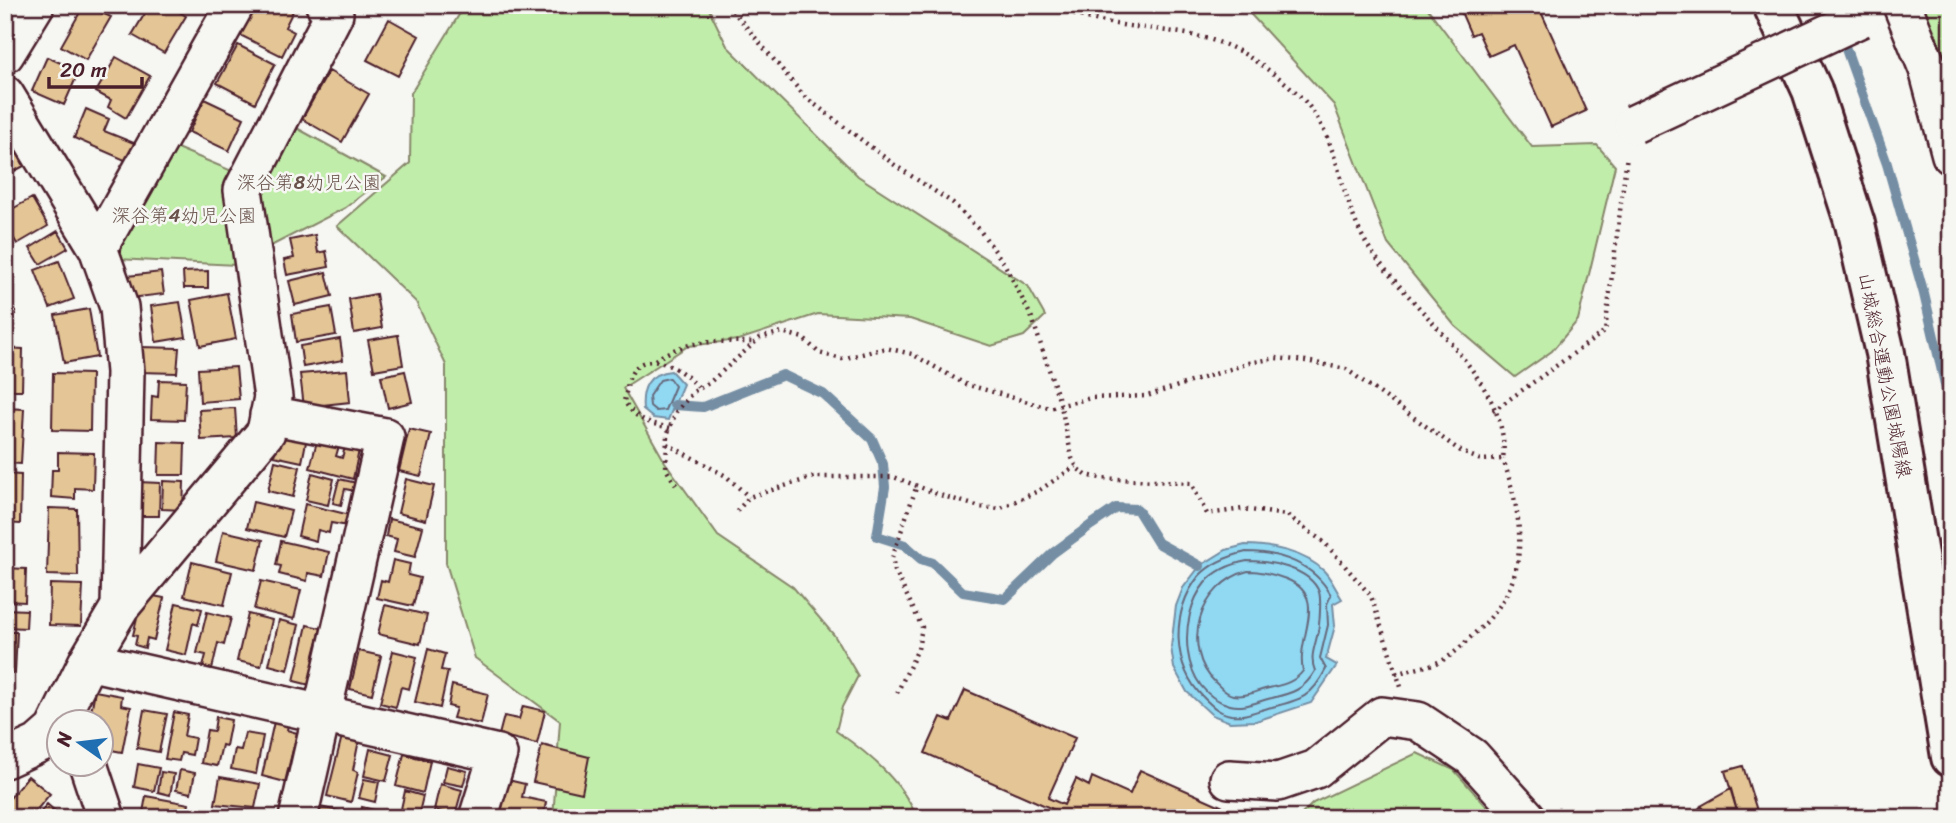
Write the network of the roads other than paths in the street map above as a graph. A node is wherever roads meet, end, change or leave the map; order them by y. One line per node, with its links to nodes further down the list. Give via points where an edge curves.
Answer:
1 (34, 5): 7 (street)
2 (235, 5): 11 (street)
3 (325, 5): 12 (street, via 334,14 243,190 272,397)
4 (1773, 5): 15 (main road, 山城総合運動公園城陽線, via 1812,90 1855,224 1885,353)
5 (1902, 5): 10 (street, via 1928,69)
6 (1861, 18): 9 (street, bridge)
7 (5, 54)
8 (5, 94): 11 (street)
9 (1634, 124)
10 (1951, 155)
11 (98, 248): 13 (street, via 119,307 125,372)
12 (269, 415): 13 (street, via 266,432); 17 (street, via 385,437)
13 (120, 607): 14 (street)
14 (88, 661): 16 (street); 17 (street)
15 (1943, 664): 19 (main road, 山城総合運動公園城陽線)
16 (67, 708)
17 (324, 715): 24 (street); 25 (street, via 498,754)
18 (46, 739): 20 (street)
19 (1951, 757)
20 (5, 759)
21 (93, 778): 23 (street)
22 (1229, 779): 26 (street, via 1278,782 1316,769 1382,716 1418,721 1472,757)
23 (106, 818)
24 (298, 818)
25 (478, 818)
26 (1527, 818)

